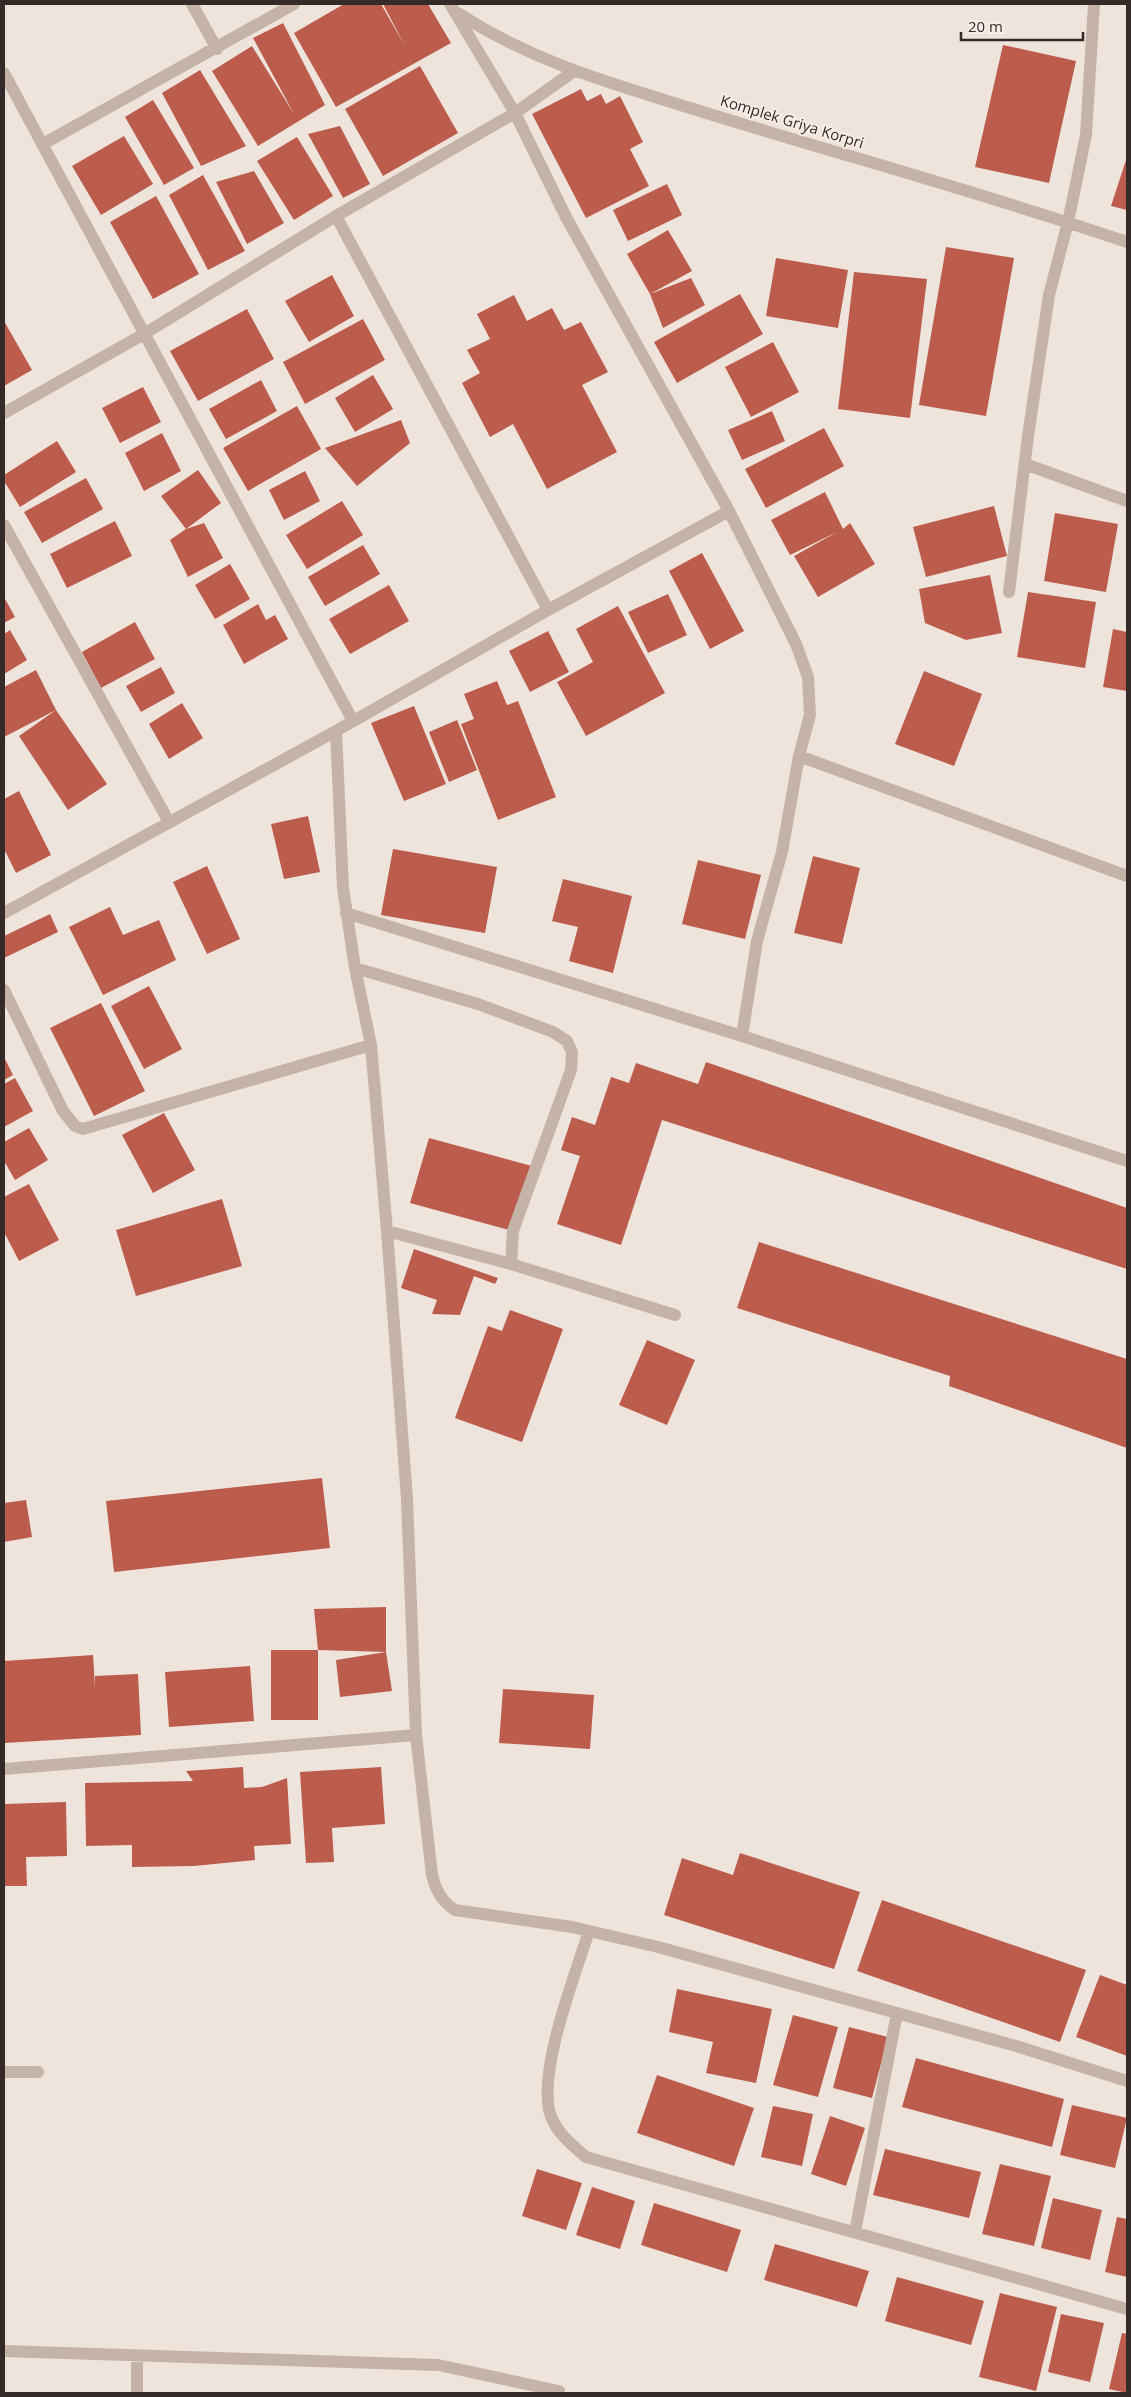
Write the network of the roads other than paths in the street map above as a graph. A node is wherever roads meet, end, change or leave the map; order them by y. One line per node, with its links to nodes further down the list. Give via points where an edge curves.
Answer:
1 (192, 4): 5 (street)
2 (294, 4): 5 (street)
3 (1094, 4): 11 (street, via 1086,135)
4 (453, 8): 6 (street, Komplek Griya Korpri, via 493,36); 8 (street)
5 (217, 49): 9 (street)
6 (574, 71): 8 (street); 11 (street, Komplek Griya Korpri)
7 (4, 73): 9 (street)
8 (515, 113): 10 (street); 17 (street, via 566,217)
9 (43, 144): 13 (street)
10 (336, 216): 13 (street); 20 (street)
11 (1068, 222): 12 (street, Komplek Griya Korpri); 15 (street, via 1049,294)
12 (1127, 242)
13 (144, 334): 14 (street); 21 (street)
14 (4, 413)
15 (1024, 464): 16 (street); 19 (street)
16 (1127, 501)
17 (729, 511): 20 (street); 23 (street, via 796,644 808,677 810,715)
18 (4, 525): 24 (street)
19 (1010, 592)
20 (548, 610): 21 (street)
21 (353, 720): 22 (street)
22 (336, 731): 24 (street); 27 (street)
23 (799, 756): 25 (street); 30 (street, via 782,852 757,941)
24 (169, 822): 26 (street)
25 (1127, 876)
26 (4, 913)
27 (346, 913): 28 (street); 30 (street)
28 (355, 968): 31 (street); 34 (street, via 478,1004 553,1032 567,1041 572,1052 571,1070 513,1231)
29 (4, 990): 31 (street, via 63,1111 75,1126 83,1129)
30 (742, 1036): 32 (street)
31 (371, 1045): 33 (street)
32 (1127, 1162)
33 (387, 1231): 34 (street); 36 (street, via 407,1499)
34 (512, 1264): 35 (street)
35 (675, 1315)
36 (416, 1735): 37 (street); 38 (street, via 432,1874 435,1887 446,1904 455,1910)
37 (4, 1769)
38 (589, 1931): 39 (street); 43 (street, via 560,2019 548,2080 549,2110 562,2137 586,2157)
39 (897, 2013): 42 (street); 43 (street)
40 (4, 2072): 41 (street)
41 (38, 2072)
42 (1127, 2081)
43 (855, 2232): 44 (street)
44 (1127, 2309)
45 (4, 2351): 46 (street)
46 (137, 2356): 47 (street, via 438,2365); 48 (street)
47 (559, 2391)
48 (137, 2393)

